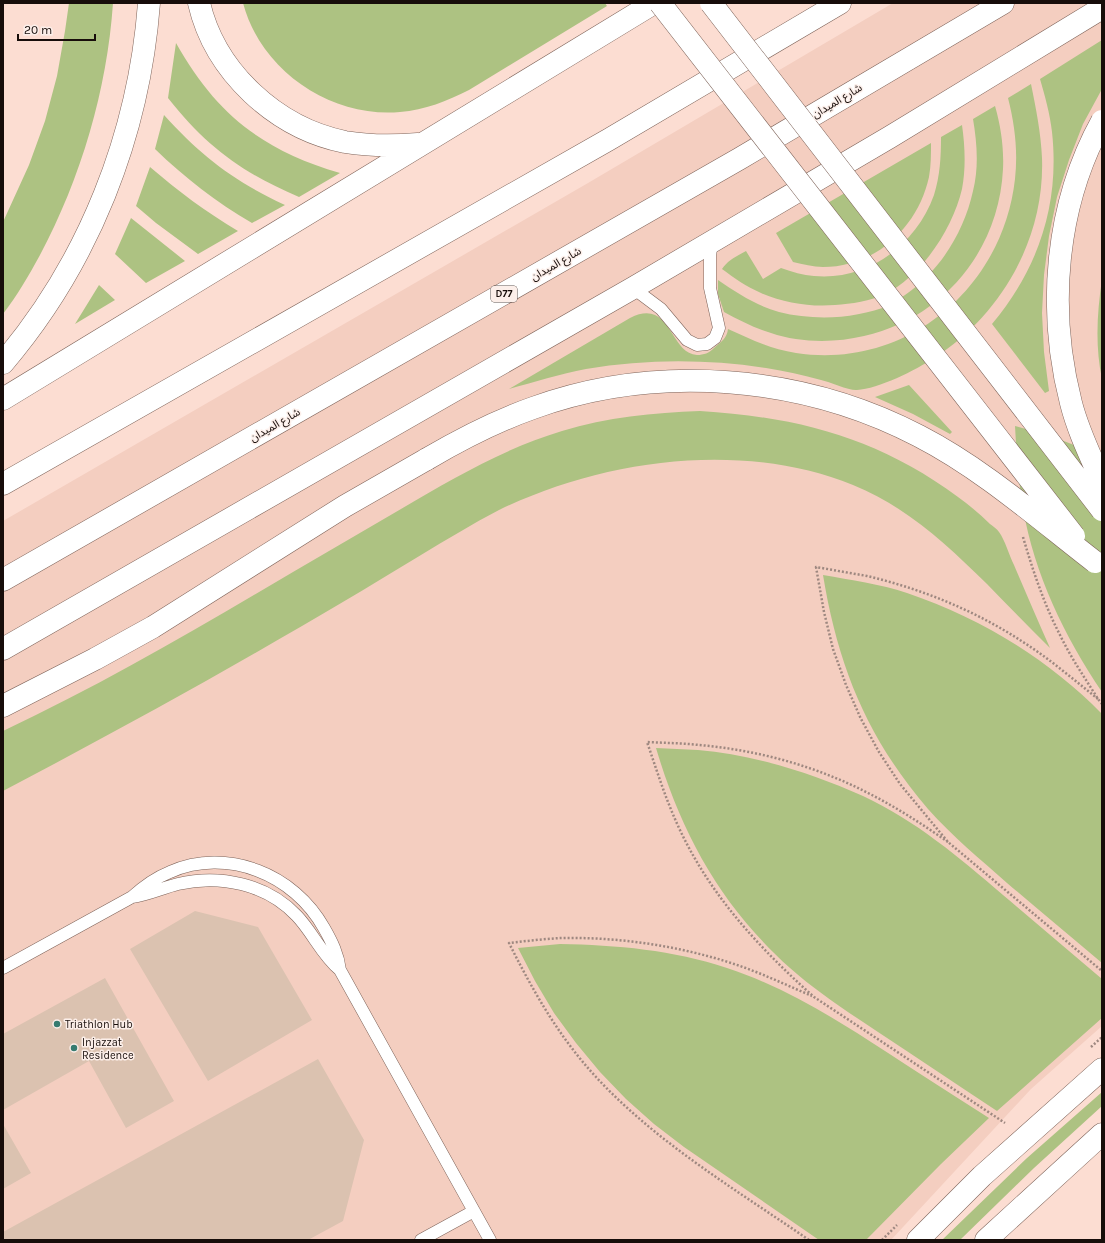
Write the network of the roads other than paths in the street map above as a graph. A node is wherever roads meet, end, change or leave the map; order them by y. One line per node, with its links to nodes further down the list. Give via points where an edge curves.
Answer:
1 (149, 3): 15 (main road, via 140,75 130,118 103,200 64,278 41,314)
2 (199, 3): 12 (main road, via 210,35 222,58 237,78 275,112 296,125 344,142 395,146)
3 (654, 3): 12 (main road)
4 (660, 3): 20 (main road, bridge)
5 (711, 3): 19 (main road, bridge)
6 (824, 3): 10 (main road)
7 (840, 3): 10 (main road)
8 (1003, 3): 21 (main road, شارع الميدان / D77, via 739,159)
9 (1102, 8): 13 (main road, via 890,137)
10 (810, 21): 18 (main road, via 608,140)
11 (1102, 121): 17 (main road, bridge, via 1083,163 1072,196 1059,265 1058,300 1059,336 1071,404)
12 (421, 144): 16 (main road)
13 (712, 241): 14 (main road); 14 (lane, via 710,288 719,328 715,338 707,344 696,345 687,340 661,309)
14 (633, 288): 22 (main road)
15 (3, 363)
16 (3, 399)
17 (1102, 482)
18 (3, 484)
19 (1102, 510)
20 (1099, 567): 23 (main road, bridge, via 987,478 919,436 883,419 808,394 769,387 729,382 650,383 580,394 534,407 461,439 345,506 153,627)
21 (3, 580)
22 (3, 649)
23 (3, 706)
24 (132, 897): 25 (lane); 26 (lane, via 151,894 195,880 232,881 249,886 266,893 296,915 308,928 322,951); 26 (lane, via 156,878 188,865 226,863 262,872 294,891 320,919 339,958)
25 (3, 968)
26 (340, 970): 29 (lane)
27 (1102, 1069): 32 (main road, via 988,1171)
28 (1102, 1134): 33 (main road)
29 (474, 1210): 30 (lane); 31 (lane)
30 (421, 1240)
31 (490, 1240)
32 (918, 1240)
33 (986, 1240)

